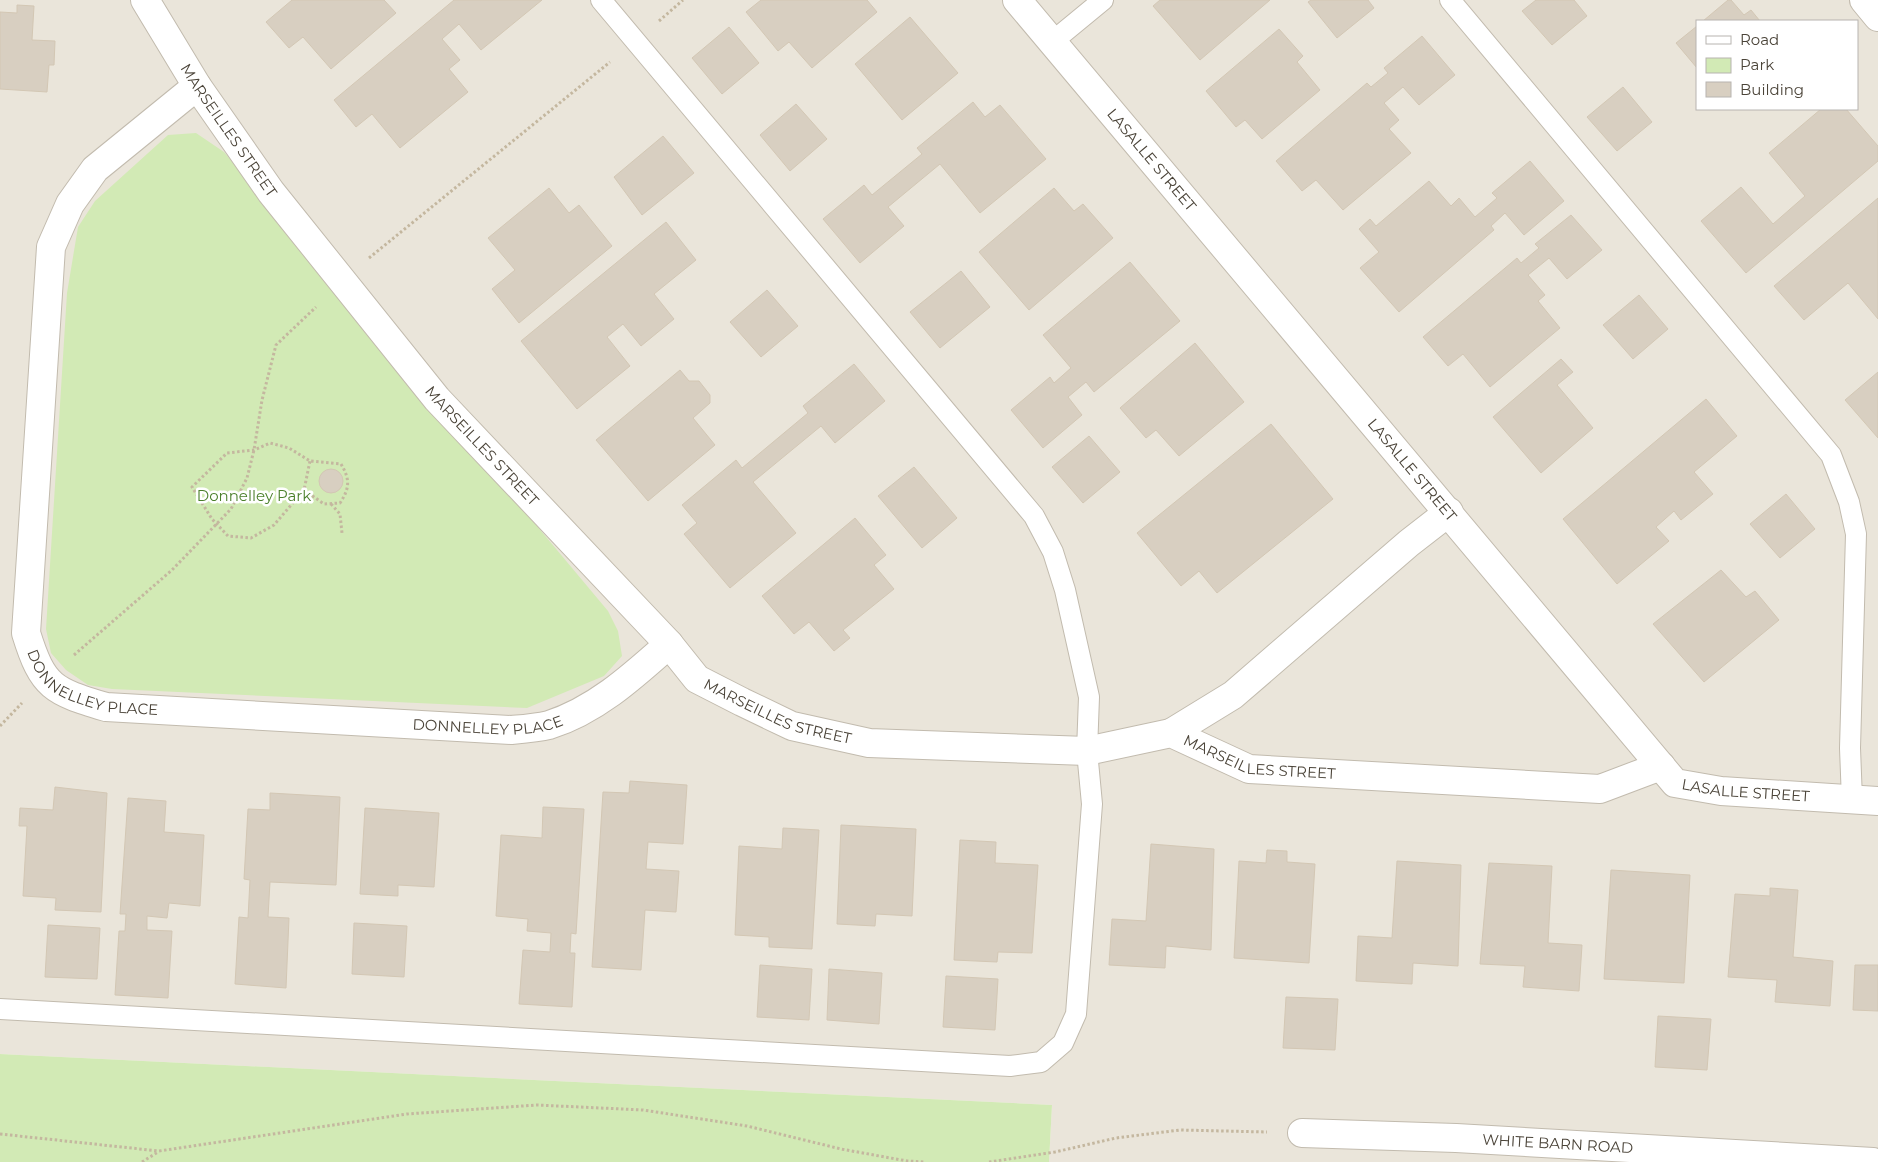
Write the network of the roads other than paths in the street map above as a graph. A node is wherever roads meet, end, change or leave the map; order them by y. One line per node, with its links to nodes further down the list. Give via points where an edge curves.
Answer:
1 (145, 0): 9 (street, MARSEILLES STREET)
2 (601, 0): 13 (lane, via 1034,516 1053,552 1065,590 1089,697)
3 (1017, 0): 8 (street, LASALLE STREET)
4 (1103, 0): 8 (lane)
5 (1450, 0): 15 (lane, via 1831,455 1849,502 1856,534 1850,748)
6 (1864, 0): 7 (street)
7 (1878, 17)
8 (1052, 42): 10 (street, LASALLE STREET)
9 (197, 86): 11 (street, MARSEILLES STREET, via 271,192 437,400); 11 (street, DONNELLEY PLACE, via 95,169 70,204 51,247 26,633 34,661 46,680 65,694 106,707 511,730 548,725 580,712 629,680)
10 (1449, 512): 12 (street, via 1233,694); 14 (street, LASALLE STREET)
11 (669, 644): 13 (street, MARSEILLES STREET, via 697,679 792,726 868,743)
12 (1171, 733): 13 (street, MARSEILLES STREET); 14 (street, MARSEILLES STREET, via 1250,769 1600,789)
13 (1087, 751): 16 (lane, via 1092,804 1076,1014 1063,1043 1041,1062 1000,1066)
14 (1661, 766): 15 (street, LASALLE STREET, via 1675,783 1721,791)
15 (1865, 800)
16 (0, 1009)
17 (1302, 1133): 18 (street, WHITE BARN ROAD)
18 (1456, 1150): 19 (street, WHITE BARN ROAD)
19 (1873, 1162)

